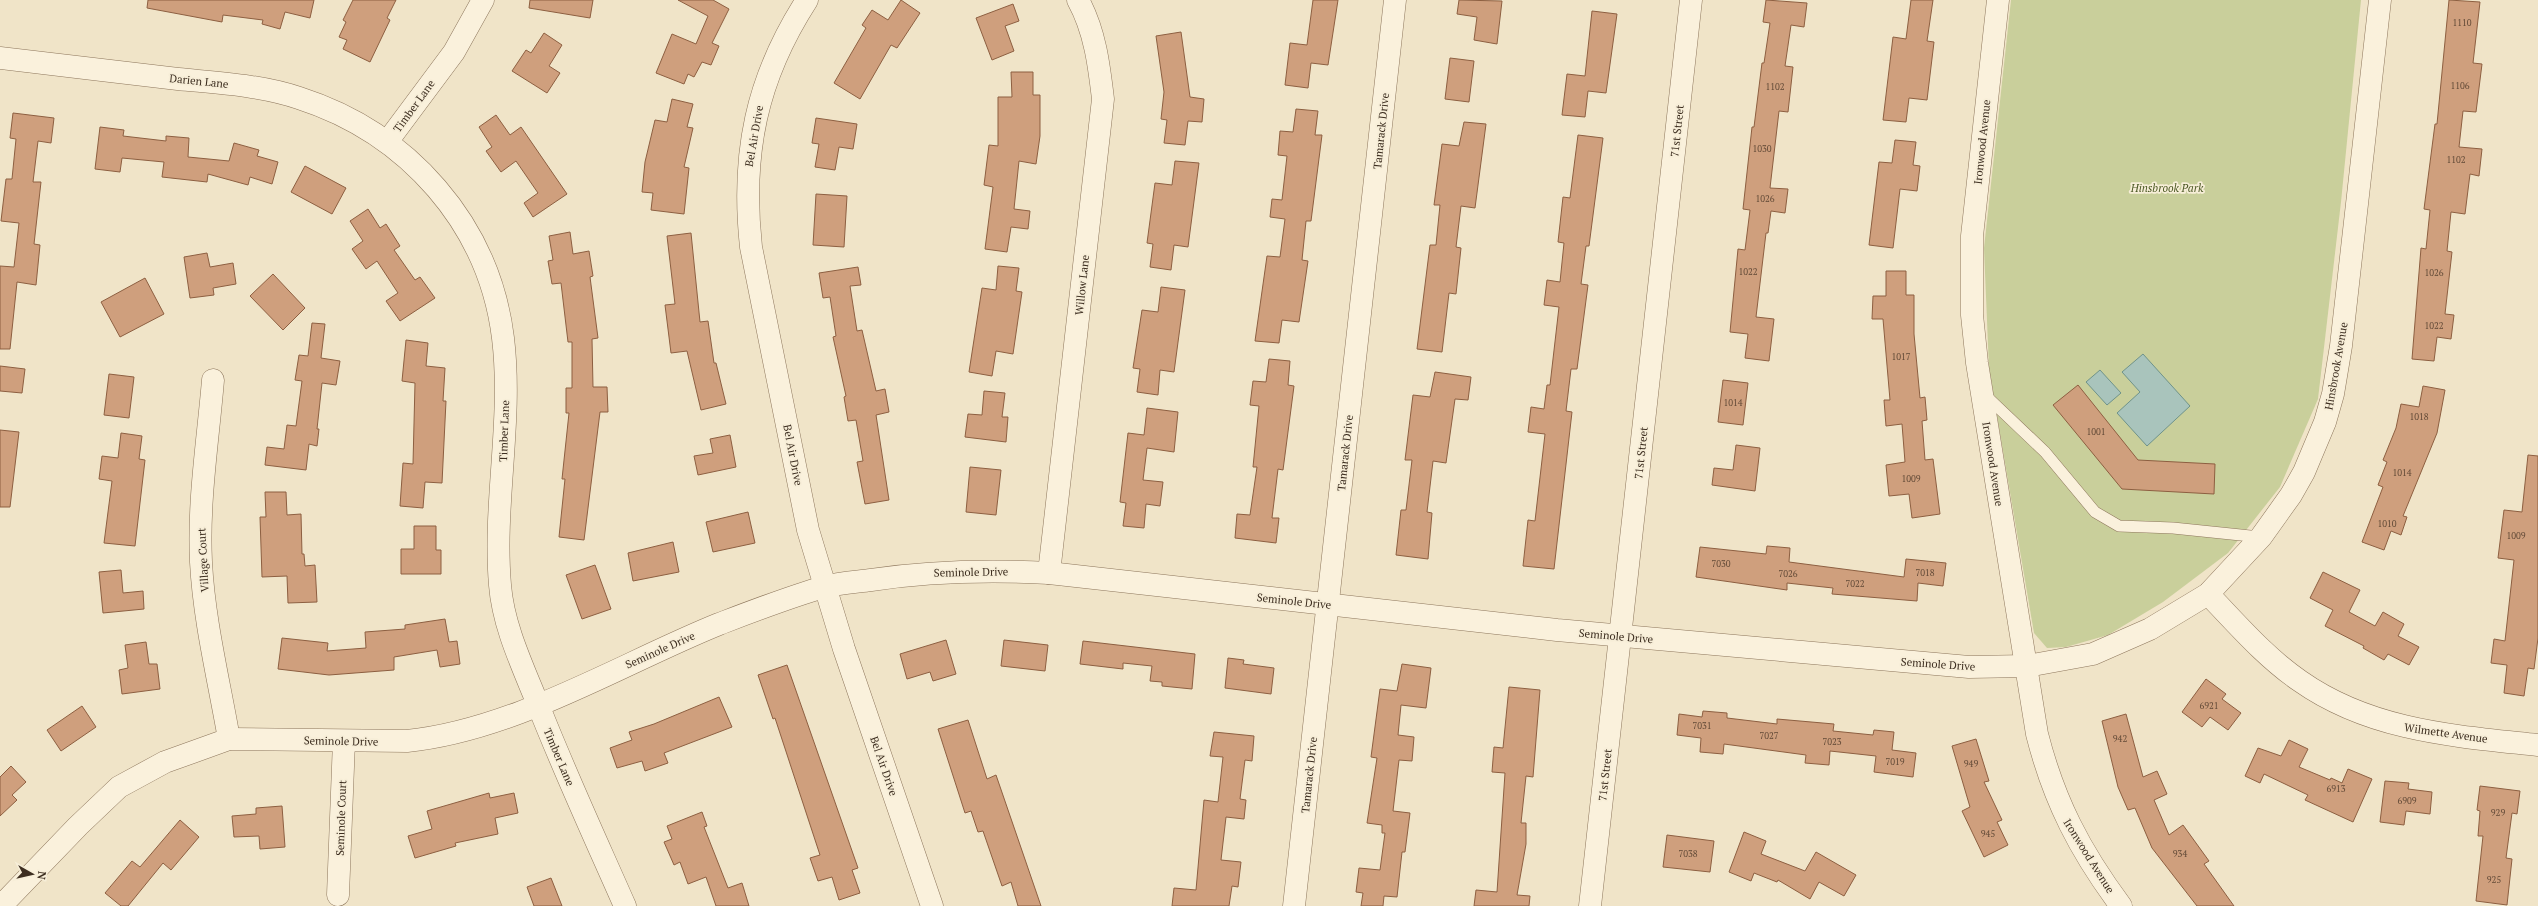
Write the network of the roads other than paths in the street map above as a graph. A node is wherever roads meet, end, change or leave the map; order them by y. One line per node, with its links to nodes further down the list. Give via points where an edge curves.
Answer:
1 (483, 0): 9 (street, Timber Lane, via 454,52)
2 (808, 0): 14 (street, Bel Air Drive, via 778,50 762,93 750,143 747,208 751,247 808,530)
3 (1078, 0): 13 (street, Willow Lane, via 1092,33 1102,99)
4 (1395, 0): 16 (street, Tamarack Drive)
5 (1691, 0): 17 (street, 71st Street)
6 (1998, 0): 11 (street, Ironwood Avenue, via 1972,236 1972,315)
7 (2380, 0): 12 (street, Hinsbrook Avenue, via 2341,346 2333,394 2304,472)
8 (0, 58): 9 (street, Darien Lane, via 270,90 328,108)
9 (388, 142): 19 (street, Timber Lane, via 408,157 435,185 462,220 476,246 494,297 503,335 506,370 500,587 514,644)
10 (213, 380): 20 (street, Village Court, via 201,509 201,563 209,628)
11 (1981, 391): 12 (lane, via 2044,452 2095,512 2119,526 2173,528); 18 (street, Ironwood Avenue)
12 (2261, 537): 15 (street, Hinsbrook Avenue)
13 (1050, 573): 14 (street, Seminole Drive, via 1000,570 942,572); 16 (street, Seminole Drive)
14 (826, 587): 19 (street, Seminole Drive, via 718,625); 26 (street, Bel Air Drive)
15 (2208, 594): 18 (street, Hinsbrook Avenue, via 2150,629 2119,644 2093,654); 22 (street, Wilmette Avenue, via 2272,659 2300,681 2354,711 2398,726 2428,732)
16 (1328, 604): 17 (street, Seminole Drive); 27 (street, Tamarack Drive)
17 (1620, 636): 18 (street, Seminole Drive, via 1969,667); 28 (street, 71st Street)
18 (2027, 666): 29 (street, Ironwood Avenue, via 2037,734 2057,801 2084,852)
19 (538, 704): 21 (street, Seminole Drive, via 472,730 434,739); 25 (street, Timber Lane)
20 (230, 739): 21 (street, Seminole Drive); 24 (street, Seminole Drive, via 165,762 119,787)
21 (344, 741): 23 (street, Seminole Court)
22 (2538, 745)
23 (338, 895)
24 (3, 900)
25 (625, 906)
26 (932, 906)
27 (1294, 906)
28 (1590, 906)
29 (2121, 906)

